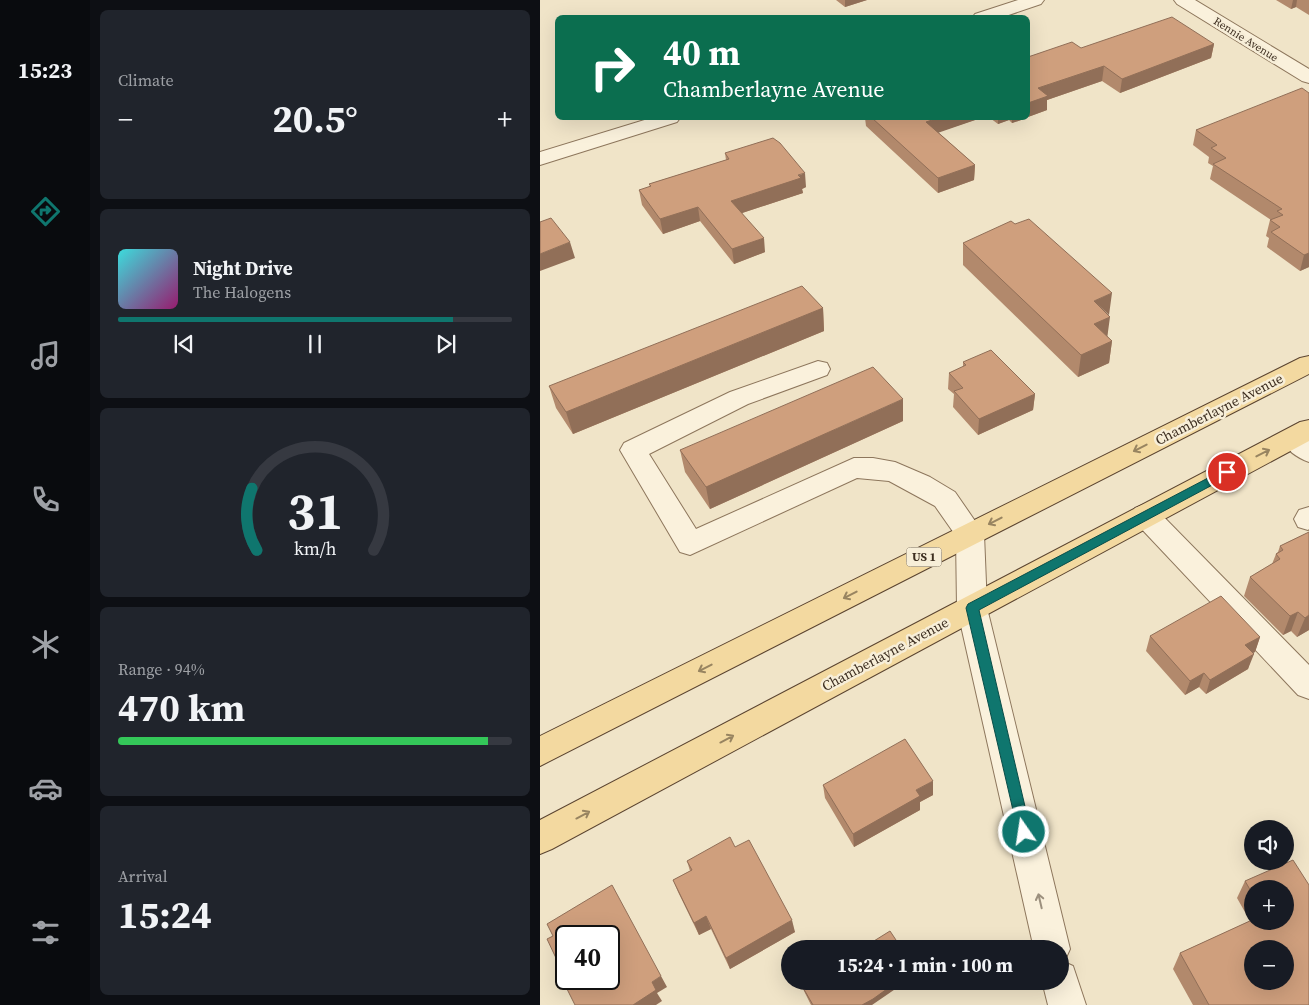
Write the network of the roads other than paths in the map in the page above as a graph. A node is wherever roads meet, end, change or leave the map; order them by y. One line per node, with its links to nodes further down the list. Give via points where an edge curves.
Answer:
1 (1035, 0): 3 (street)
2 (1183, 0): 4 (street, Rennie Avenue)
3 (990, 15)
4 (1309, 77)
5 (664, 120): 6 (street)
6 (540, 159)
7 (1309, 364): 11 (main road, Chamberlayne Avenue / US 1, one-way to 11)
8 (818, 369): 11 (street, via 739,398 633,450 690,544 854,468 895,472 920,484 945,500)
9 (1304, 440): 10 (main road, Chamberlayne Avenue, one-way to 9)
10 (1145, 515): 12 (main road, Chamberlayne Avenue); 13 (street)
11 (970, 534): 12 (street); 14 (main road, Chamberlayne Avenue / US 1, one-way to 14)
12 (972, 608): 15 (main road, Chamberlayne Avenue, one-way to 12); 16 (street, one-way to 12)
13 (1309, 686)
14 (540, 752)
15 (540, 838)
16 (1050, 940)
17 (1063, 990): 18 (street)
18 (1067, 1005)

